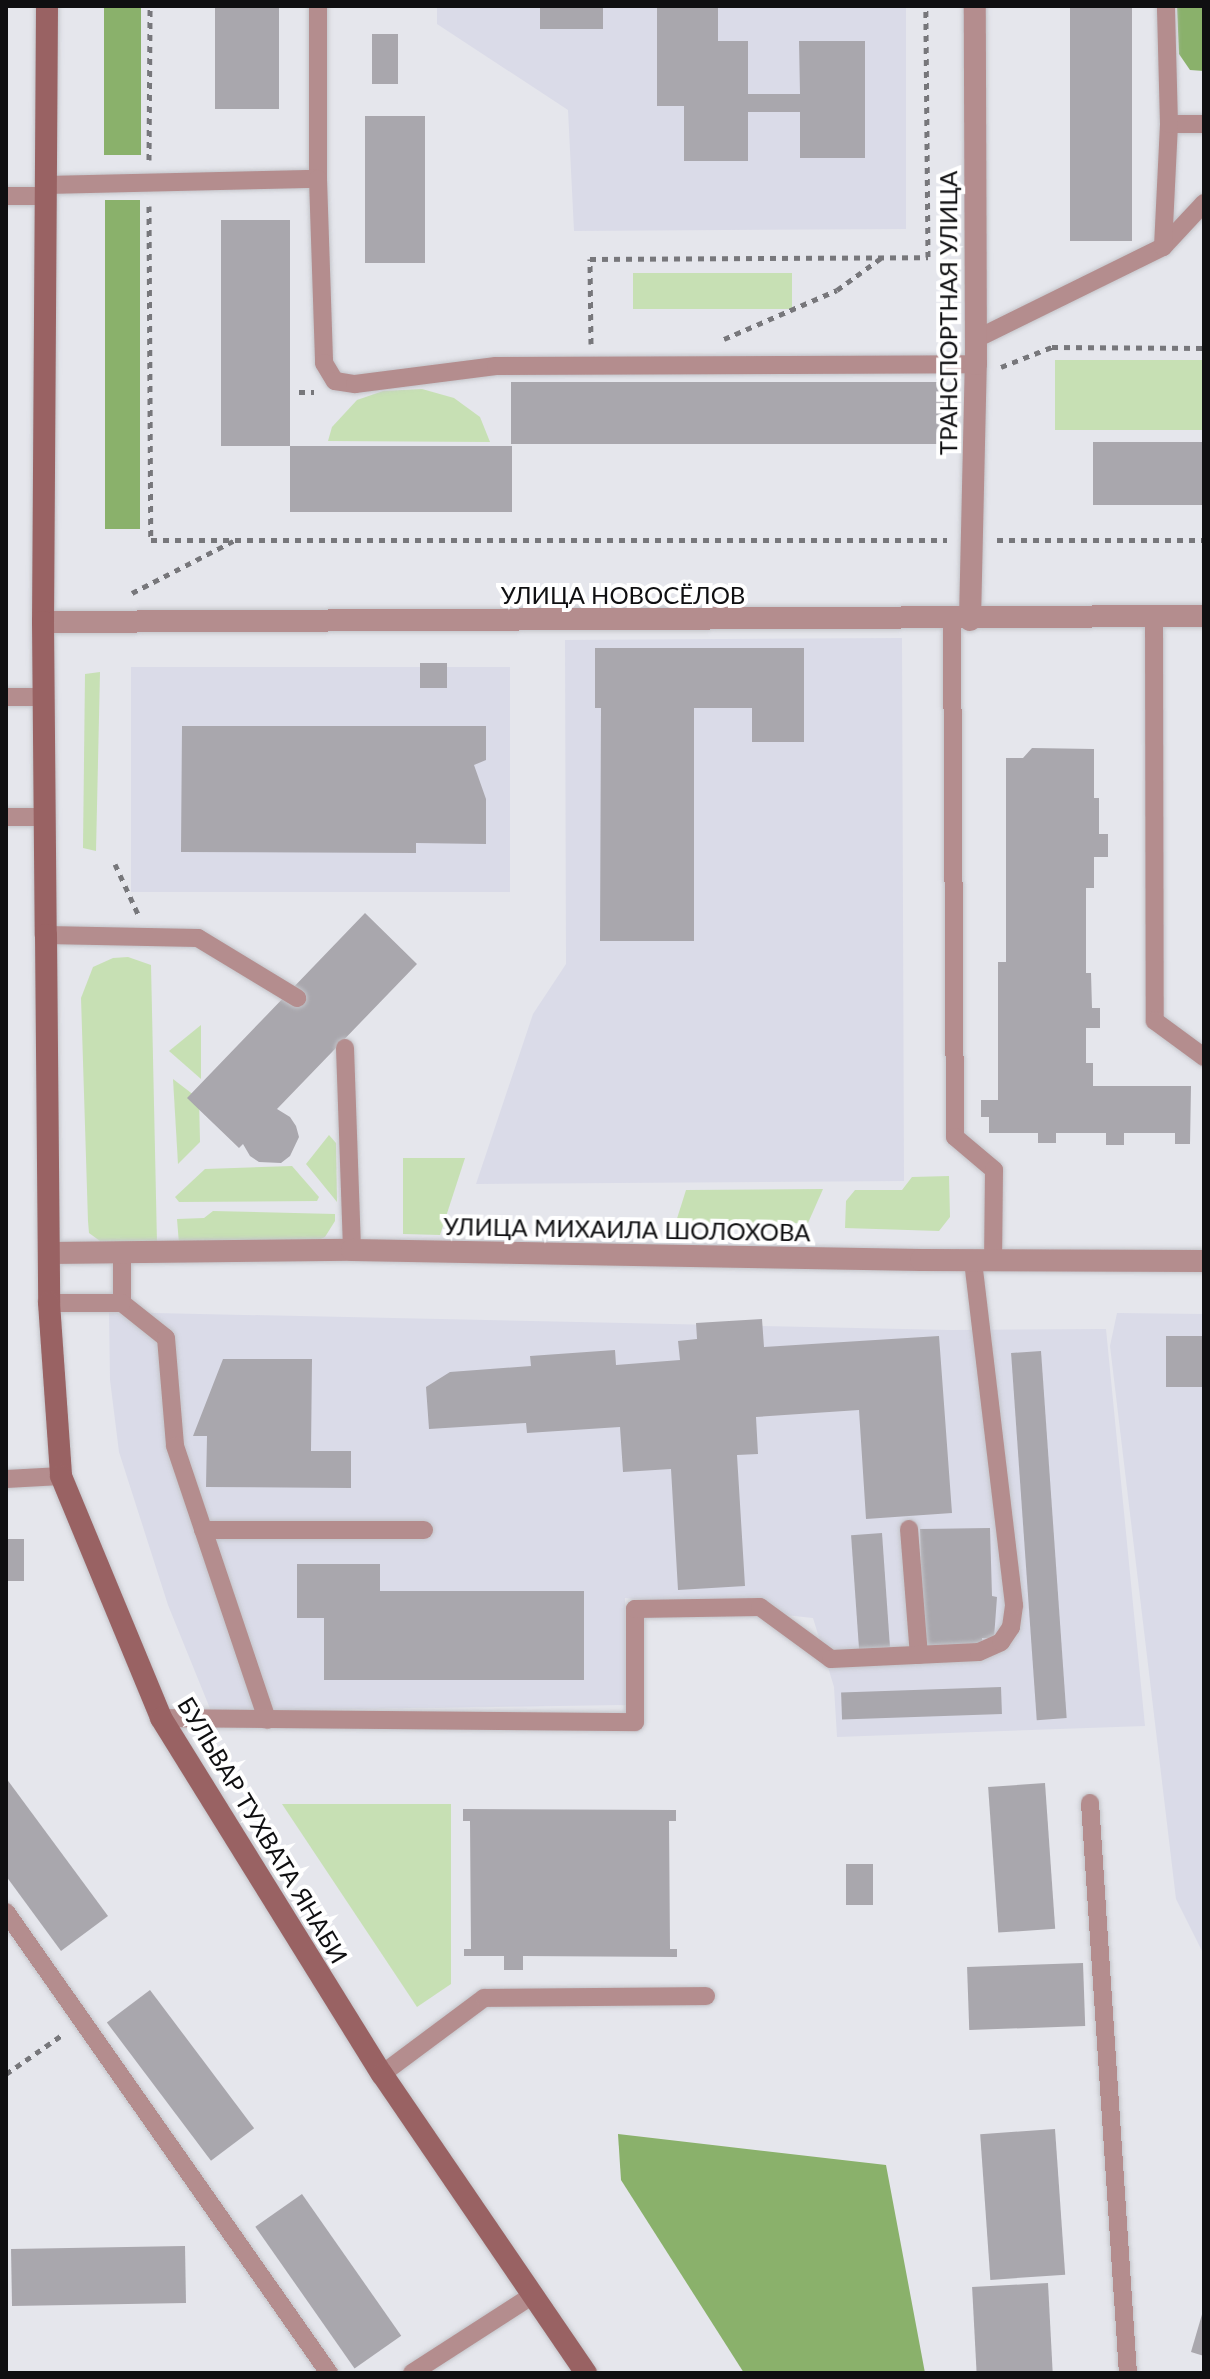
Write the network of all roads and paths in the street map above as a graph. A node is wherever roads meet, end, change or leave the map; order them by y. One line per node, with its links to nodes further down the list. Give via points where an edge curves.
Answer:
1 (47, 6): 11 (main road, БУЛЬВАР ТУХВАТА ЯНАБИ)
2 (150, 6): 10 (path)
3 (318, 6): 9 (lane)
4 (926, 6): 15 (path, via 928,257)
5 (975, 6): 16 (street, ТРАНСПОРТНАЯ УЛИЦА)
6 (1166, 6): 7 (lane)
7 (1169, 124): 8 (lane); 14 (lane)
8 (1204, 124)
9 (318, 179): 10 (lane); 19 (lane, via 324,363 335,381 355,384 496,366)
10 (149, 183): 11 (lane); 21 (path, via 151,540)
11 (46, 191): 12 (lane); 28 (main road, БУЛЬВАР ТУХВАТА ЯНАБИ)
12 (6, 196)
13 (1204, 203): 14 (lane)
14 (1163, 247): 16 (lane)
15 (882, 257): 17 (path, via 837,290); 19 (path, via 590,259)
16 (976, 339): 20 (street, ТРАНСПОРТНАЯ УЛИЦА)
17 (723, 340)
18 (1204, 348): 20 (path, via 1052,347)
19 (591, 366): 20 (lane)
20 (975, 371): 22 (street, ТРАНСПОРТНАЯ УЛИЦА)
21 (235, 540): 22 (path); 24 (path)
22 (972, 540): 23 (path); 27 (street, ТРАНСПОРТНАЯ УЛИЦА)
23 (1204, 540)
24 (129, 595)
25 (1204, 616): 26 (street, УЛИЦА НОВОСЁЛОВ)
26 (1154, 617): 27 (street, УЛИЦА НОВОСЁЛОВ); 36 (lane, via 1155,1021)
27 (961, 620): 28 (street, УЛИЦА НОВОСЁЛОВ); 40 (lane, via 955,1137 994,1170)
28 (43, 622): 30 (main road, БУЛЬВАР ТУХВАТА ЯНАБИ)
29 (6, 697): 30 (lane)
30 (43, 697): 32 (main road, БУЛЬВАР ТУХВАТА ЯНАБИ)
31 (6, 817): 32 (lane)
32 (45, 817): 33 (main road, БУЛЬВАР ТУХВАТА ЯНАБИ)
33 (46, 935): 34 (lane, via 198,938); 39 (main road, БУЛЬВАР ТУХВАТА ЯНАБИ)
34 (297, 998)
35 (345, 1048): 37 (lane)
36 (1204, 1057)
37 (352, 1250): 38 (street, УЛИЦА МИХАИЛА ШОЛОХОВА); 40 (street, УЛИЦА МИХАИЛА ШОЛОХОВА)
38 (122, 1252): 39 (street, УЛИЦА МИХАИЛА ШОЛОХОВА); 43 (lane)
39 (49, 1253): 42 (main road, БУЛЬВАР ТУХВАТА ЯНАБИ)
40 (983, 1260): 41 (street, УЛИЦА МИХАИЛА ШОЛОХОВА); 49 (lane, via 1014,1605 1011,1627 1001,1642 979,1652)
41 (1204, 1261)
42 (49, 1303): 43 (lane); 44 (main road, БУЛЬВАР ТУХВАТА ЯНАБИ)
43 (122, 1303): 47 (lane, via 166,1338 175,1446)
44 (61, 1476): 45 (lane); 50 (main road, БУЛЬВАР ТУХВАТА ЯНАБИ)
45 (6, 1479)
46 (909, 1529): 49 (lane)
47 (203, 1530): 48 (lane); 51 (lane)
48 (424, 1530)
49 (919, 1655): 51 (lane, via 831,1659 760,1607 635,1609 635,1722)
50 (161, 1718): 51 (lane); 57 (main road, БУЛЬВАР ТУХВАТА ЯНАБИ)
51 (267, 1720)
52 (1090, 1803): 62 (lane)
53 (6, 1912): 55 (lane)
54 (706, 1996): 57 (lane, via 484,1998)
55 (83, 2021): 56 (path); 59 (lane)
56 (6, 2074)
57 (382, 2074): 58 (main road, БУЛЬВАР ТУХВАТА ЯНАБИ)
58 (533, 2295): 60 (lane); 61 (main road, БУЛЬВАР ТУХВАТА ЯНАБИ)
59 (329, 2373)
60 (412, 2373)
61 (586, 2373)
62 (1128, 2373)

